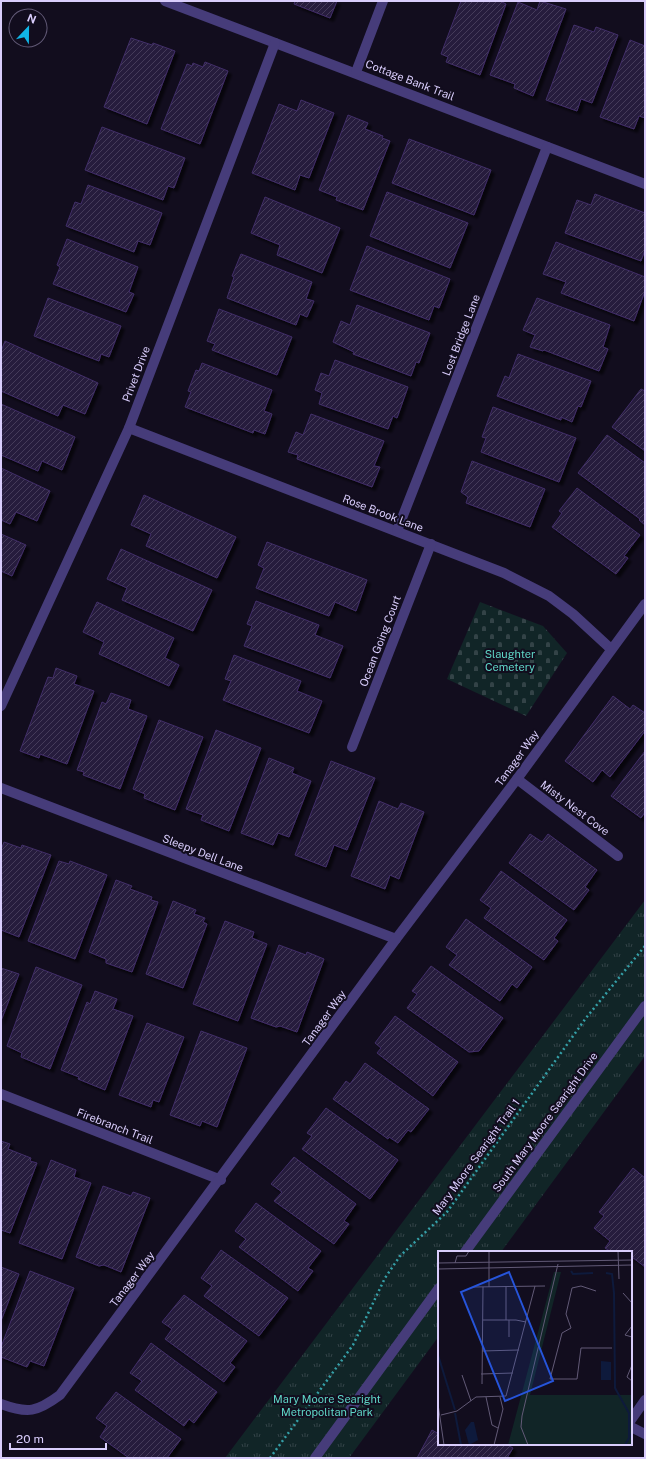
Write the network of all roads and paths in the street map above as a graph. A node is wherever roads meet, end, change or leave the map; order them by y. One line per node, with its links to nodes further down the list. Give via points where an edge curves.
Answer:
1 (165, 1): 3 (street, Cottage Bank Trail)
2 (383, 1): 4 (street)
3 (275, 43): 4 (street, Cottage Bank Trail); 7 (street, Privet Drive)
4 (356, 72): 5 (street, Cottage Bank Trail)
5 (547, 147): 6 (street, Cottage Bank Trail); 8 (street, Lost Bridge Lane)
6 (645, 184)
7 (129, 428): 8 (street, Rose Brook Lane); 12 (street, Privet Drive)
8 (397, 532): 9 (street, Rose Brook Lane)
9 (431, 544): 11 (street, Rose Brook Lane, via 504,573 549,596); 13 (street, Ocean Going Court)
10 (645, 604): 11 (street, Tanager Way)
11 (611, 649): 14 (street, Tanager Way)
12 (1, 706)
13 (352, 747)
14 (517, 779): 16 (street, Misty Nest Cove); 17 (street, Tanager Way)
15 (1, 788): 17 (street, Sleepy Dell Lane)
16 (618, 856)
17 (396, 939): 21 (street, Tanager Way)
18 (645, 946): 29 (path, Mary Moore Searight Trail 1, via 586,1018 448,1212 400,1256 385,1278 352,1345)
19 (645, 1006): 22 (street, South Mary Moore Searight Drive)
20 (1, 1094): 21 (street, Firebranch Trail)
21 (220, 1180): 25 (street, Tanager Way, via 60,1395 46,1405 34,1409 19,1410)
22 (466, 1251)
23 (438, 1289): 30 (street)
24 (645, 1400): 26 (street)
25 (1, 1404)
26 (632, 1419)
27 (632, 1428): 28 (street)
28 (645, 1434)
29 (270, 1458)
30 (315, 1458)

